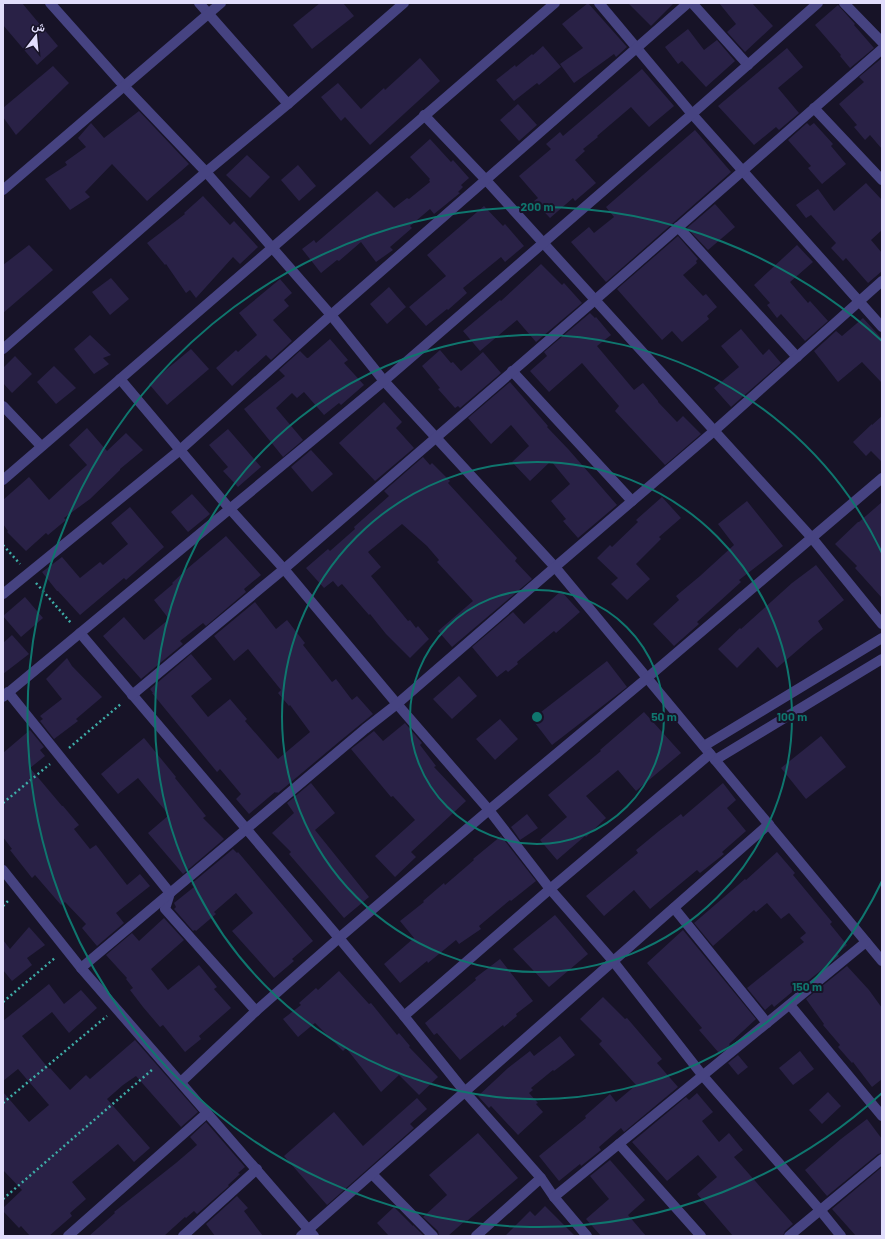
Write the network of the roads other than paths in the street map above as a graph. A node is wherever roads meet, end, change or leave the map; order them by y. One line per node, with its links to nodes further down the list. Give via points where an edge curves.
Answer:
1 (50, 3): 16 (street)
2 (199, 3): 11 (street)
3 (221, 3): 11 (street)
4 (404, 3): 17 (street)
5 (554, 3): 20 (street)
6 (599, 3): 13 (street)
7 (688, 3): 13 (street)
8 (692, 3): 15 (street)
9 (818, 3): 15 (street)
10 (844, 3): 12 (street)
11 (209, 13): 16 (street); 17 (street)
12 (882, 42)
13 (637, 48): 19 (street); 23 (street)
14 (882, 49): 18 (street)
15 (748, 65): 19 (street)
16 (124, 86): 22 (street); 25 (street)
17 (288, 104): 22 (street)
18 (814, 108): 21 (street); 24 (street)
19 (692, 114): 21 (street); 27 (street)
20 (424, 116): 23 (street); 28 (street)
21 (742, 171): 26 (street); 31 (street)
22 (206, 172): 28 (street); 34 (street)
23 (485, 179): 27 (street); 32 (street)
24 (882, 180)
25 (3, 190)
26 (678, 227): 30 (street); 35 (street)
27 (544, 243): 30 (street); 38 (street)
28 (272, 248): 32 (street); 37 (street)
29 (882, 281): 31 (street)
30 (595, 300): 36 (street); 40 (street)
31 (859, 301): 33 (street); 35 (street)
32 (331, 315): 38 (street); 43 (street)
33 (882, 327)
34 (3, 348)
35 (797, 357): 40 (street)
36 (512, 371): 41 (street); 46 (street)
37 (120, 379): 42 (street); 43 (street)
38 (384, 381): 41 (street); 47 (street)
39 (3, 406): 42 (street)
40 (714, 431): 46 (street); 48 (street)
41 (435, 438): 49 (street); 50 (street)
42 (41, 446): 45 (street)
43 (180, 450): 47 (street); 51 (street)
44 (882, 478): 48 (street)
45 (3, 480)
46 (632, 501): 49 (street)
47 (229, 508): 50 (street); 53 (street)
48 (812, 538): 52 (street); 56 (street)
49 (555, 566): 56 (street); 59 (street)
50 (284, 569): 58 (street); 59 (street)
51 (3, 594)
52 (882, 624)
53 (80, 634): 57 (street); 58 (street)
54 (882, 638): 60 (street)
55 (882, 659): 60 (street)
56 (647, 678): 60 (street); 61 (street)
57 (6, 694): 66 (street)
58 (132, 695): 63 (street)
59 (397, 704): 61 (street); 63 (street)
60 (710, 753): 62 (street); 65 (street)
61 (489, 810): 65 (street); 68 (street)
62 (769, 824): 67 (street); 69 (street)
63 (246, 829): 66 (street); 68 (street)
64 (3, 870): 72 (street)
65 (550, 889): 70 (street); 75 (street)
66 (170, 893): 72 (street); 74 (street, via 165,909)
67 (674, 908): 70 (street); 76 (street)
68 (339, 938): 74 (street); 75 (street)
69 (866, 942): 71 (street); 73 (street)
70 (613, 961): 77 (street); 79 (street)
71 (882, 961)
72 (81, 968): 78 (street)
73 (790, 1005): 76 (street); 81 (street)
74 (256, 1011): 78 (street)
75 (404, 1016): 79 (street)
76 (767, 1023): 77 (street)
77 (703, 1076): 82 (street); 88 (street)
78 (180, 1082): 80 (street)
79 (465, 1092): 85 (street); 86 (street)
80 (207, 1113): 84 (street); 90 (street)
81 (882, 1116)
82 (619, 1144): 87 (street); 95 (street)
83 (882, 1159): 88 (street)
84 (257, 1170): 89 (street); 91 (street)
85 (372, 1174): 89 (street); 92 (street)
86 (541, 1178): 87 (street); 93 (street)
87 (554, 1197): 94 (street)
88 (820, 1210): 96 (street); 97 (street)
89 (308, 1234)
90 (68, 1236)
91 (183, 1236)
92 (433, 1236)
93 (476, 1236)
94 (587, 1236)
95 (701, 1236)
96 (789, 1236)
97 (841, 1236)

